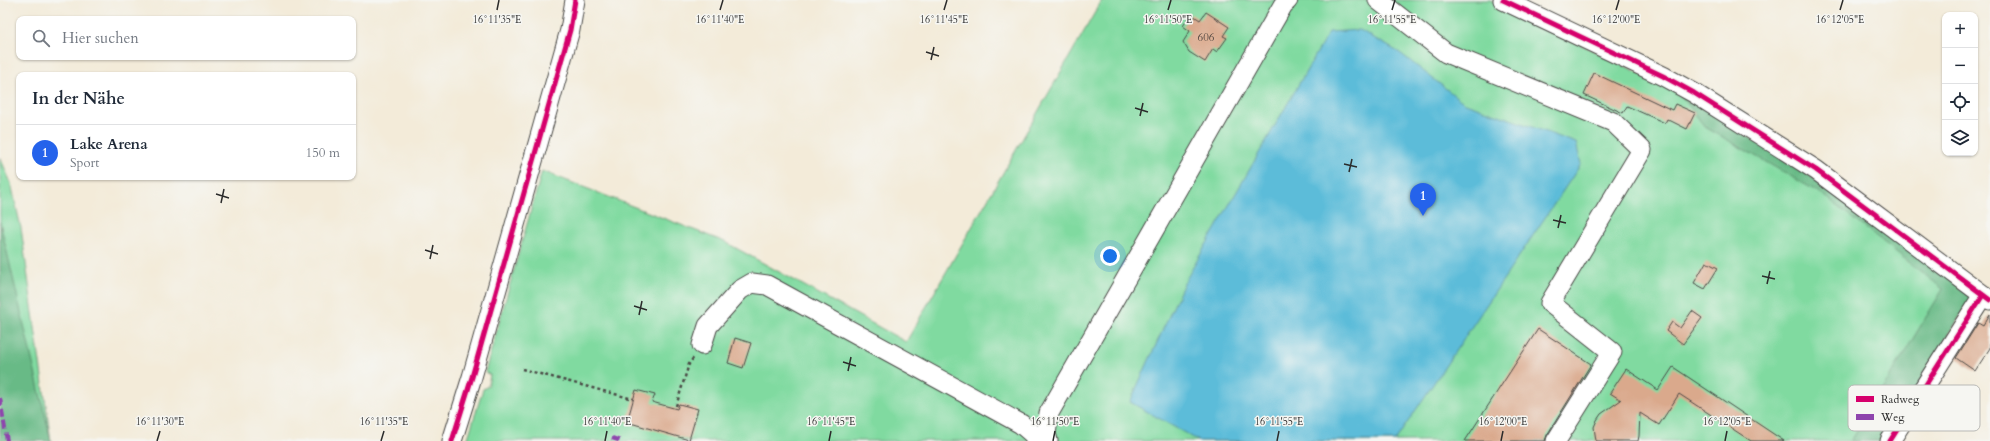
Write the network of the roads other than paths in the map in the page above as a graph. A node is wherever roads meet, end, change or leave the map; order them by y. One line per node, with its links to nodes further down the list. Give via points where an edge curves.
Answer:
1 (575, 0): 9 (street, via 568,38)
2 (1288, 0): 11 (street, via 1049,413 1046,434)
3 (1378, 0): 12 (street, via 1446,53 1613,122 1642,150 1550,303 1612,352)
4 (1503, 0): 5 (street, via 1694,92 1816,170)
5 (1986, 298): 7 (street)
6 (702, 345): 10 (street, via 708,326 740,290 752,283 767,284 1021,424 1035,436)
7 (1928, 385)
8 (1897, 431): 13 (street)
9 (452, 441)
10 (1035, 441)
11 (1048, 441)
12 (1556, 441)
13 (1890, 441)

